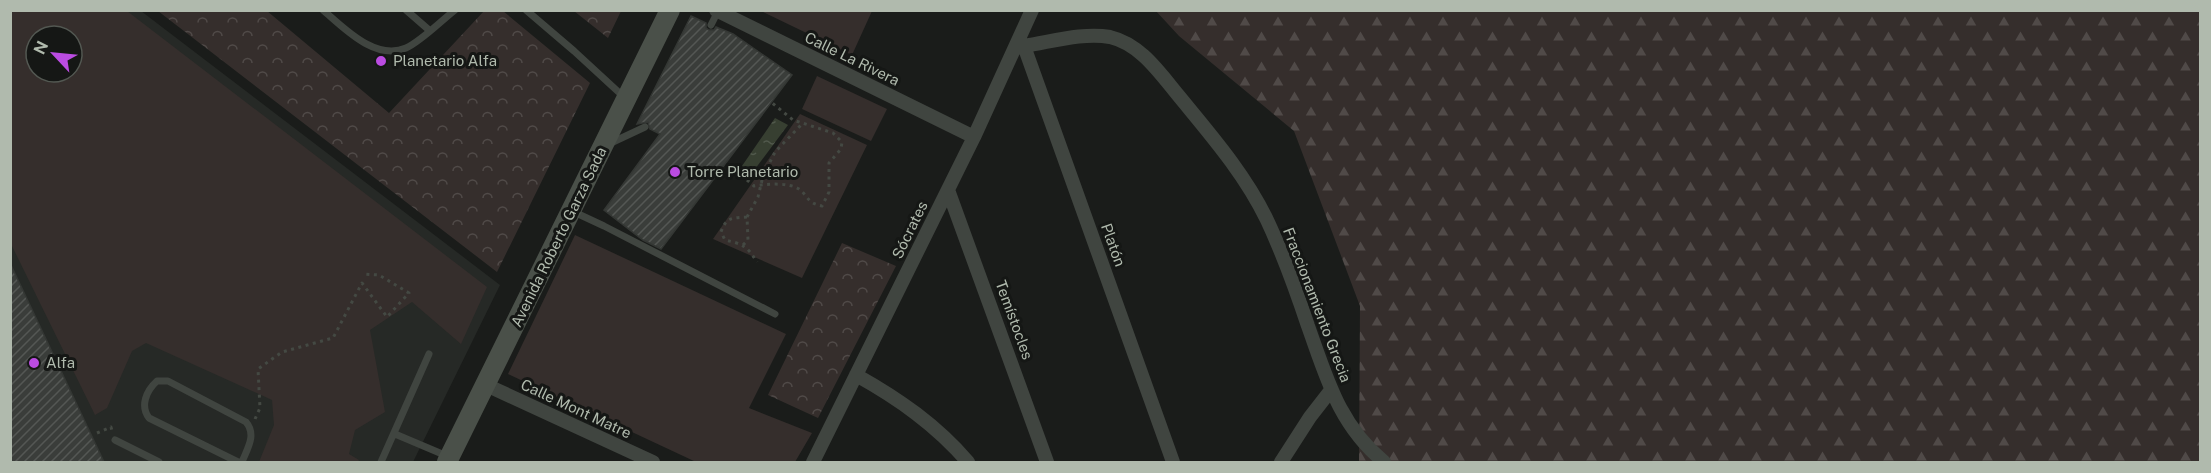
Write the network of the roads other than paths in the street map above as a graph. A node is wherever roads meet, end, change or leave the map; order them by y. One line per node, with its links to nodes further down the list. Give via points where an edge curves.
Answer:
1 (323, 10): 9 (lane, via 357,38 382,49 405,48)
2 (406, 10): 9 (lane)
3 (455, 10): 9 (lane)
4 (526, 10): 11 (lane)
5 (670, 10): 11 (street, Avenida Roberto Garza Sada)
6 (1032, 10): 10 (street, Sócrates)
7 (717, 11): 8 (lane); 13 (street, Calle La Rivera)
8 (711, 25)
9 (429, 30)
10 (1021, 44): 13 (street, Sócrates); 21 (street, Fraccionamiento Grecia, via 1109,37 1134,47 1148,60 1219,144 1266,219 1293,281); 32 (street, Platón)
11 (626, 99): 14 (street, Avenida Roberto Garza Sada)
12 (645, 127): 14 (lane, via 613,142)
13 (974, 137): 15 (street, Sócrates)
14 (606, 140): 16 (street, Avenida Roberto Garza Sada)
15 (948, 190): 19 (street, Sócrates); 31 (street, Temístocles)
16 (571, 211): 17 (lane); 20 (street, Avenida Roberto Garza Sada)
17 (775, 314)
18 (429, 354): 22 (lane)
19 (856, 375): 29 (street, Sócrates); 30 (street, via 926,420)
20 (486, 385): 24 (street, Avenida Roberto Garza Sada); 28 (street, Calle Mont Matre)
21 (1331, 390): 33 (street); 34 (street, Fraccionamiento Grecia, via 1353,430)
22 (395, 434): 24 (lane); 27 (lane)
23 (115, 440): 25 (lane)
24 (448, 460)
25 (158, 462)
26 (240, 462): 26 (lane, via 252,437 246,422 168,381 157,381 146,398 144,409 149,418)
27 (381, 462)
28 (653, 462)
29 (813, 462)
30 (968, 462)
31 (1047, 462)
32 (1173, 462)
33 (1281, 462)
34 (1384, 462)

